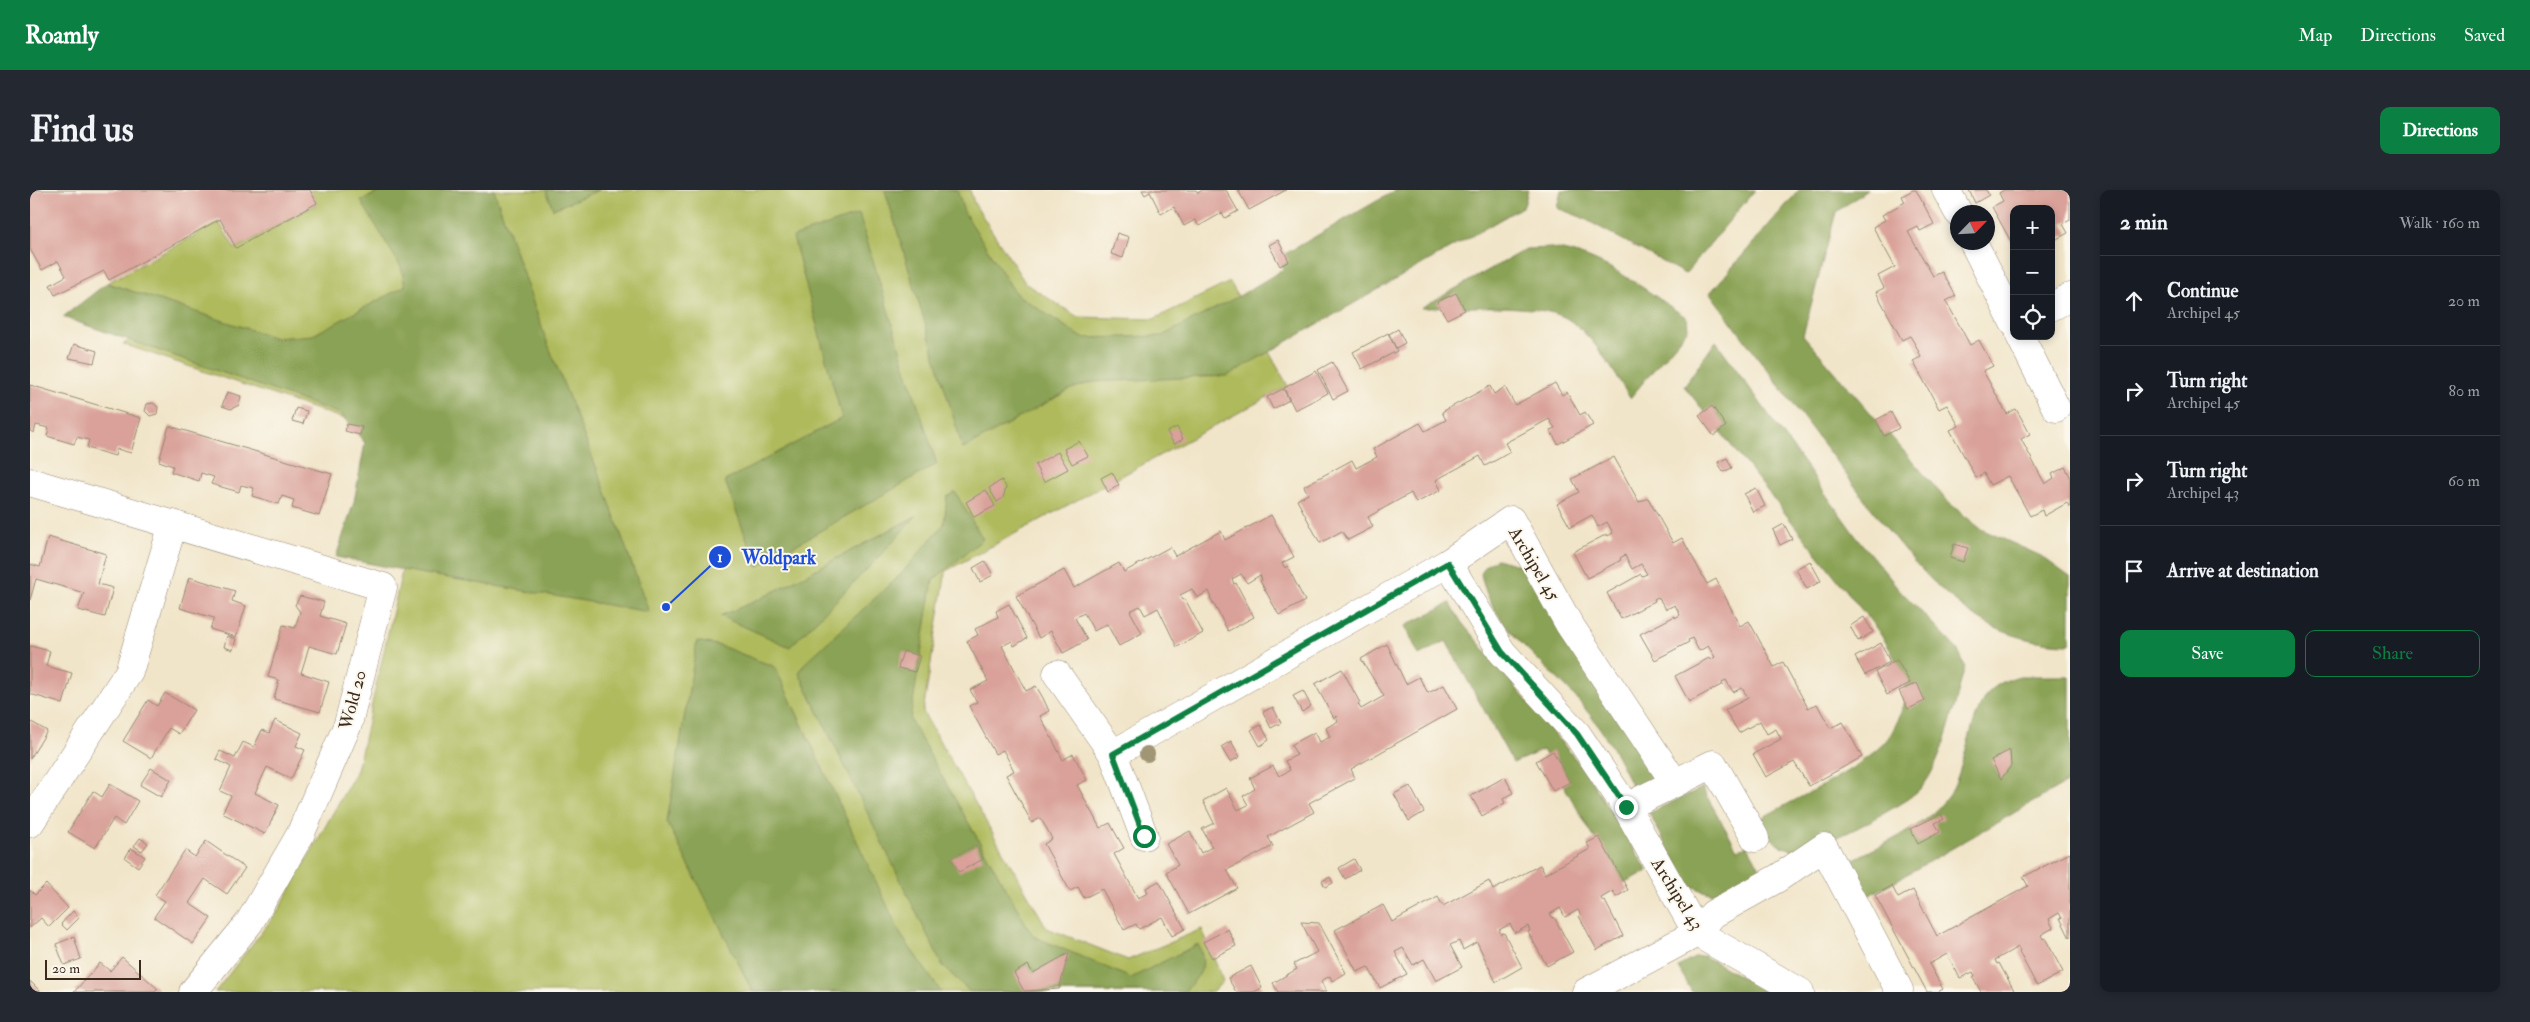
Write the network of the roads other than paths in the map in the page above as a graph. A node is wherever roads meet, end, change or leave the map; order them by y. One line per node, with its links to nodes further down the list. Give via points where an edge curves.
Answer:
1 (1946, 190): 2 (street)
2 (1954, 205)
3 (1977, 250): 6 (street)
4 (2070, 298): 5 (street)
5 (2055, 305)
6 (2010, 315)
7 (2022, 340): 8 (street)
8 (2056, 408)
9 (30, 482): 10 (street, Wold 20)
10 (173, 524): 16 (street, via 129,672); 21 (street, Wold 20, via 383,587 346,730 300,835 249,923)
11 (1448, 563): 13 (street, Archipel 45); 14 (street, Archipel 45, via 1511,520 1569,624); 15 (street, Archipel 43, via 1502,652 1577,734)
12 (1057, 674): 13 (street)
13 (1113, 754): 17 (street)
14 (1675, 783): 15 (street); 18 (street, via 1713,764)
15 (1626, 807): 19 (street, Archipel 43)
16 (30, 823)
17 (1144, 836)
18 (1755, 838)
19 (1697, 933): 20 (street, via 1713,914 1778,878 1824,847); 22 (street); 23 (street, Archipel 43)
20 (1899, 990)
21 (193, 992)
22 (1586, 992)
23 (1800, 992)

